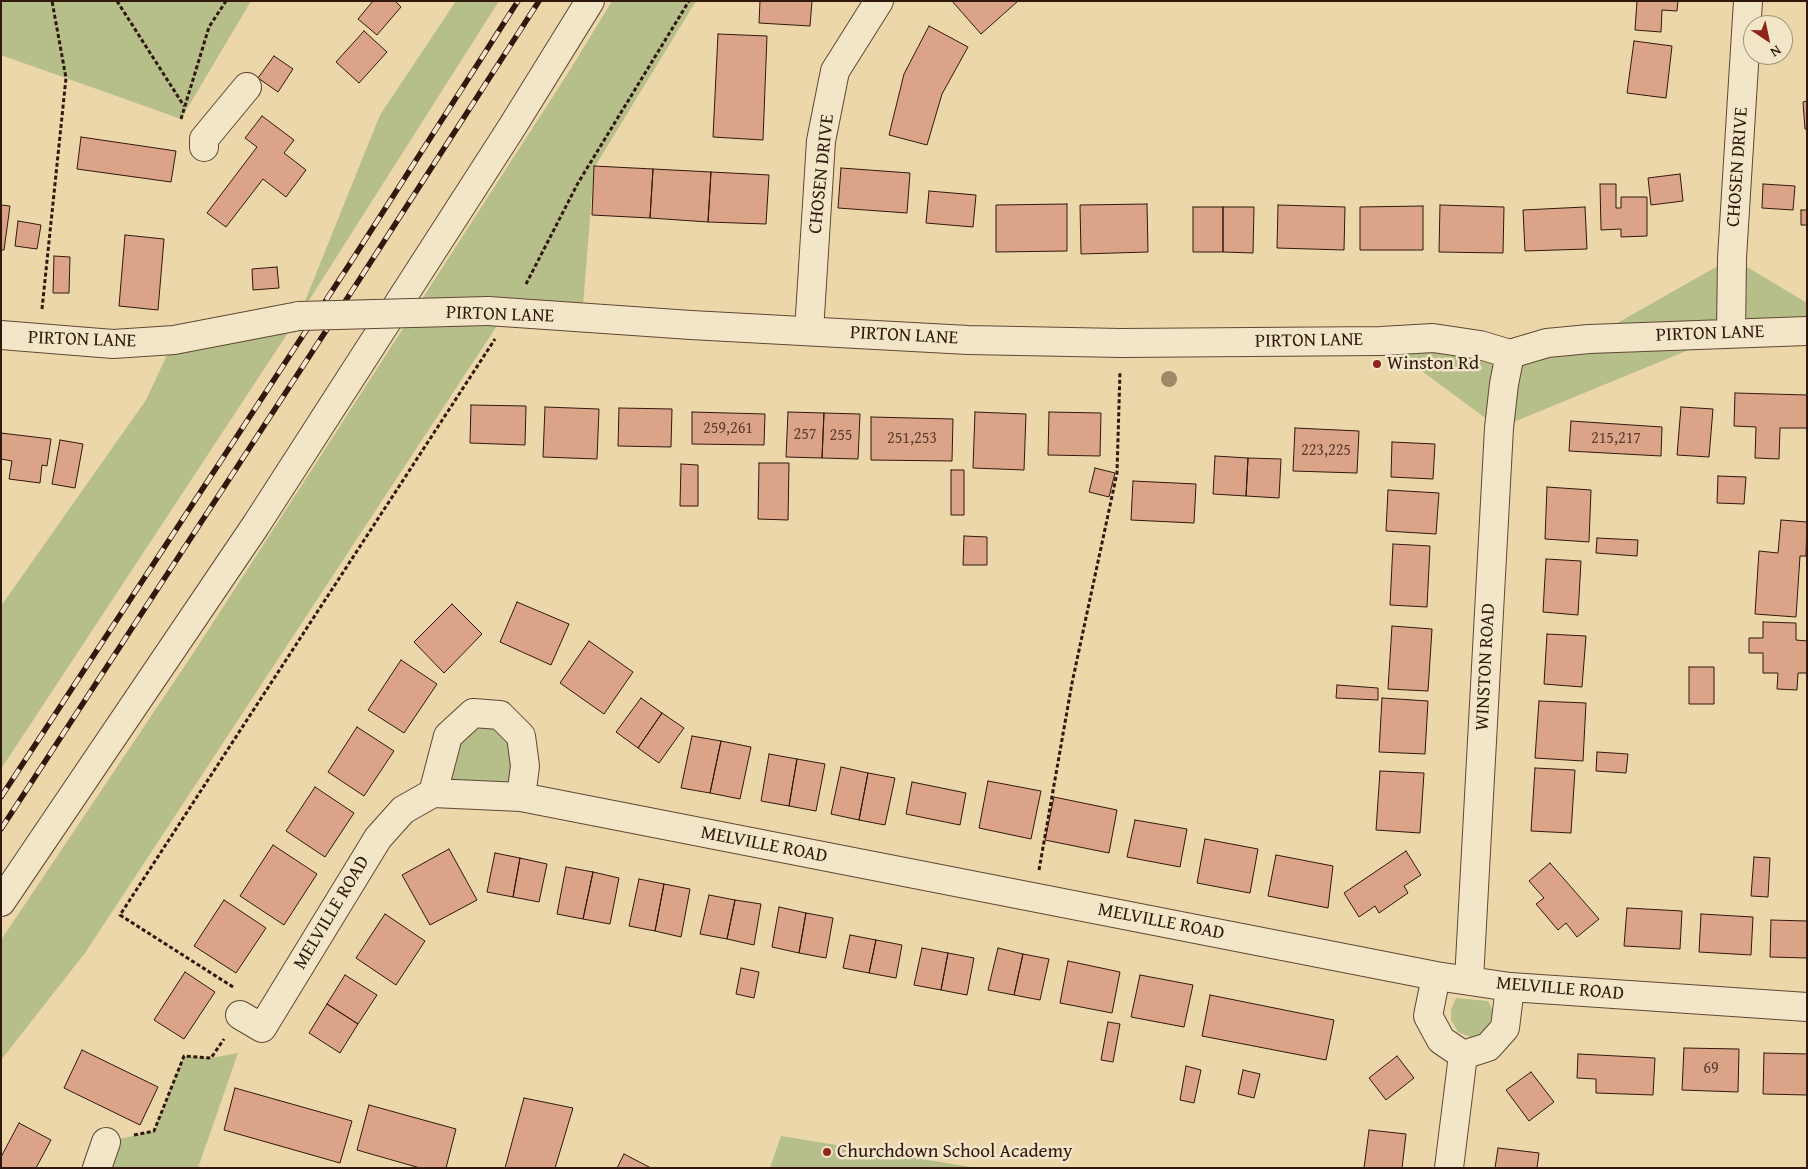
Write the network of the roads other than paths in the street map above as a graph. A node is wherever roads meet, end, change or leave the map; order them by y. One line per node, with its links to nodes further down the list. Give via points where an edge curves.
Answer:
1 (590, 1): 13 (street, via 256,525)
2 (879, 1): 6 (street, CHOSEN DRIVE, via 835,71 822,140)
3 (1748, 1): 8 (street, CHOSEN DRIVE)
4 (248, 87): 5 (street)
5 (204, 143)
6 (809, 331): 9 (street, PIRTON LANE, bridge, via 500,312 299,316 174,340 113,344); 10 (street, PIRTON LANE, via 968,340 1120,343 1433,338 1480,345)
7 (1807, 331): 8 (street, PIRTON LANE)
8 (1730, 333): 10 (street, PIRTON LANE, via 1572,340)
9 (1, 335)
10 (1510, 354): 15 (street, WINSTON ROAD, via 1499,428)
11 (433, 793): 12 (street, MELVILLE ROAD); 12 (street, via 448,736 473,713 500,716 521,736 525,766); 18 (street, MELVILLE ROAD, via 403,810 378,838 262,1028)
12 (521, 797): 14 (street, MELVILLE ROAD)
13 (1, 902)
14 (1436, 976): 15 (street, MELVILLE ROAD); 19 (street, via 1428,1016 1441,1040)
15 (1469, 980): 16 (street, MELVILLE ROAD)
16 (1510, 987): 17 (street, MELVILLE ROAD); 19 (street, via 1505,1028 1488,1047)
17 (1807, 1006)
18 (240, 1016)
19 (1463, 1056): 22 (street)
20 (106, 1142): 21 (street)
21 (97, 1168)
22 (1448, 1168)

